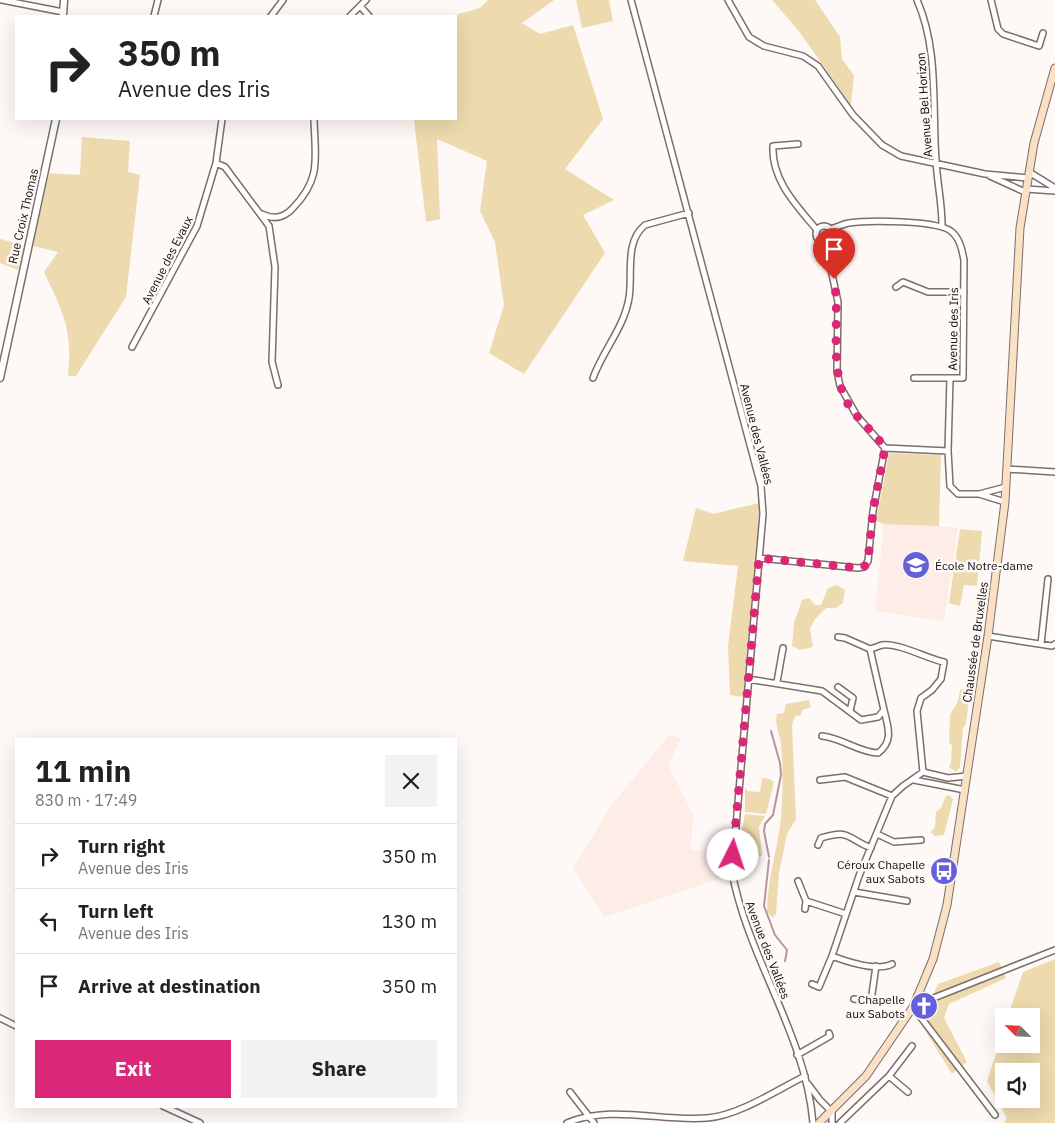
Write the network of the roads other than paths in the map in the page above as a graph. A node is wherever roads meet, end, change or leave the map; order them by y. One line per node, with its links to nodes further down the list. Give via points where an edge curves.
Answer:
1 (2, 0): 11 (street)
2 (64, 0): 11 (street)
3 (158, 0): 12 (street)
4 (283, 0): 13 (street)
5 (366, 0): 10 (street)
6 (631, 0): 28 (street, Avenue des Vallées)
7 (728, 0): 22 (street, via 749,37 764,46 803,56 818,66 854,115 882,145 901,156)
8 (917, 0): 22 (street, Avenue Bel Horizon, via 932,54)
9 (991, 0): 16 (street, via 998,29 1003,34 1039,46)
10 (360, 6): 14 (street); 15 (street)
11 (63, 14)
12 (154, 15)
13 (272, 15)
14 (351, 15)
15 (368, 15)
16 (1043, 33)
17 (1055, 68): 25 (main road, Chaussée de Bruxelles)
18 (56, 120): 37 (street, Rue Croix Thomas)
19 (222, 120): 23 (street, Avenue des Evaux)
20 (314, 120): 29 (street, via 315,173 307,194 282,217 270,218)
21 (798, 144): 31 (street, via 773,146 773,156 785,192)
22 (936, 162): 24 (street, Avenue Bel Horizon); 30 (street)
23 (216, 164): 29 (street, via 225,167); 36 (street, Avenue des Evaux, via 197,226)
24 (985, 174): 25 (street, Avenue Bel Horizon); 27 (street, Avenue Bel Horizon)
25 (1028, 175): 26 (street); 27 (main road, Chaussée de Bruxelles)
26 (1055, 190): 27 (street)
27 (1026, 191): 44 (main road, Chaussée de Bruxelles, via 1020,228)
28 (689, 213): 38 (street, via 645,225 640,230 633,247 626,311); 49 (street, Avenue des Vallées, via 761,486 763,514)
29 (262, 214): 41 (street, via 269,226 275,267 271,344)
30 (942, 225): 32 (street, via 851,223); 35 (street, Avenue des Iris, via 953,232 962,247)
31 (817, 230): 32 (street, via 825,226); 33 (street, via 818,239)
32 (831, 230): 33 (street, via 831,238)
33 (825, 242): 42 (street, via 838,302 837,371 840,386 857,416)
34 (896, 287): 35 (street, via 903,282 928,292)
35 (964, 292): 40 (street, Avenue des Iris, via 963,378)
36 (132, 347)
37 (0, 378)
38 (593, 378)
39 (914, 378): 40 (street)
40 (950, 378): 43 (street, Avenue des Iris)
41 (278, 385)
42 (885, 448): 43 (street); 49 (street, via 868,561 864,567)
43 (948, 451): 47 (street, Avenue des Iris, via 950,486 958,494)
44 (1007, 469): 45 (street); 46 (main road, Chaussée de Bruxelles)
45 (1055, 472)
46 (1006, 487): 47 (street, Avenue des Iris); 48 (main road, Chaussée de Bruxelles)
47 (978, 494): 48 (street, Avenue des Iris)
48 (1005, 502): 51 (main road, Chaussée de Bruxelles)
49 (759, 558): 57 (street, Avenue des Vallées)
50 (1048, 579): 53 (street)
51 (988, 636): 53 (street); 64 (main road, Chaussée de Bruxelles)
52 (838, 637): 56 (street)
53 (1040, 644): 54 (street)
54 (1055, 644)
55 (783, 648): 58 (street)
56 (870, 649): 60 (street); 63 (street, via 883,645 898,647 944,662 941,679 921,698 917,711)
57 (748, 679): 58 (street); 91 (street, Avenue des Vallées, via 732,872 743,915)
58 (777, 682): 61 (street, via 822,691)
59 (838, 687): 61 (street, via 854,698)
60 (884, 710): 61 (street, via 870,720 861,720); 62 (street, via 890,737 887,747 878,753)
61 (850, 711)
62 (822, 736)
63 (923, 772): 64 (street, via 948,778); 66 (street)
64 (967, 776): 67 (main road, Chaussée de Bruxelles)
65 (820, 780): 68 (street, via 845,776)
66 (914, 780): 67 (street); 68 (street)
67 (964, 790): 84 (main road, Chaussée de Bruxelles, via 947,905 933,959)
68 (892, 796): 69 (street)
69 (877, 834): 70 (street, via 894,842); 72 (street)
70 (921, 840)
71 (818, 845): 72 (street, via 821,838 838,833 848,834)
72 (871, 848): 74 (street)
73 (798, 881): 75 (street)
74 (854, 892): 76 (street); 78 (street)
75 (806, 901): 77 (street); 78 (street)
76 (906, 901)
77 (806, 909)
78 (846, 914): 80 (street)
79 (1055, 950): 84 (street, via 931,999)
80 (832, 956): 82 (street); 83 (street, via 819,987)
81 (892, 964): 82 (street)
82 (876, 966): 85 (street, via 871,1001)
83 (812, 984)
84 (918, 997): 86 (main road, Chaussée de Bruxelles)
85 (854, 999)
86 (913, 1007): 97 (main road, Chaussée de Bruxelles, via 866,1076); 98 (street)
87 (0, 1018): 88 (street)
88 (15, 1026)
89 (829, 1033): 91 (street, via 830,1036)
90 (912, 1046): 92 (street)
91 (797, 1055): 93 (street, Avenue des Vallées)
92 (889, 1076): 95 (street); 106 (street)
93 (806, 1079): 97 (street, Avenue des Vallées); 99 (street, via 709,1118); 103 (street, Avenue des Vallées)
94 (570, 1092): 99 (street)
95 (908, 1092)
96 (167, 1108): 100 (street)
97 (832, 1112): 104 (main road, Chaussée de Bruxelles); 105 (street)
98 (995, 1115)
99 (589, 1117): 101 (street); 102 (street)
100 (200, 1123)
101 (567, 1123)
102 (594, 1123)
103 (813, 1123)
104 (819, 1123)
105 (832, 1123)
106 (840, 1123)

